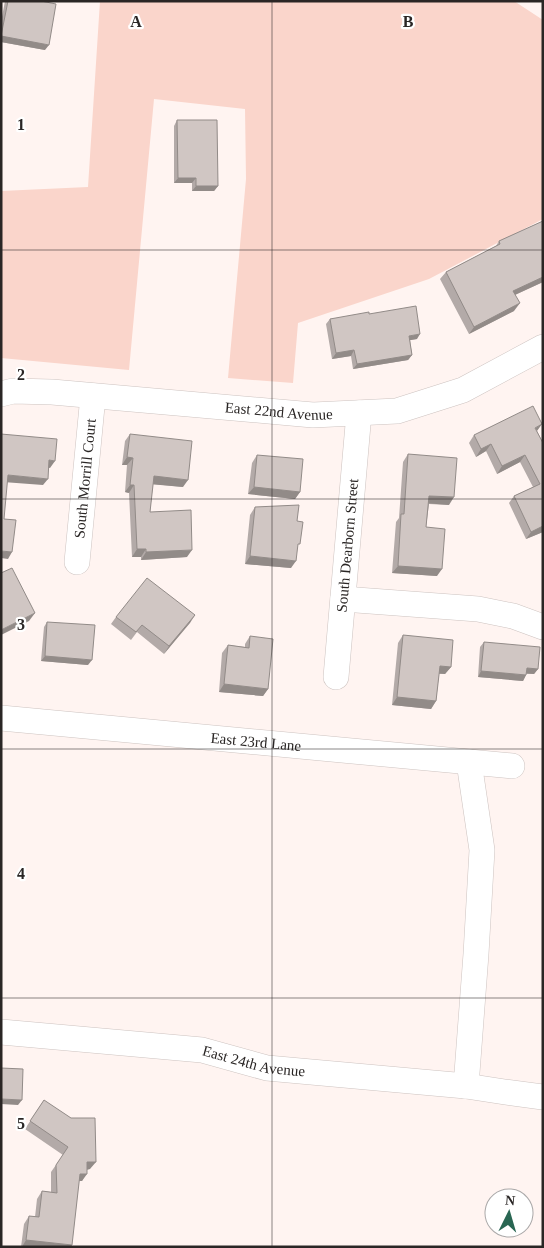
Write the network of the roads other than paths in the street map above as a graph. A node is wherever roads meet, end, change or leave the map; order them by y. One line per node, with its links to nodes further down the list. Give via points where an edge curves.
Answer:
1 (543, 347): 4 (street, East 22nd Avenue, via 463,390 398,411)
2 (1, 394): 3 (street, East 22nd Avenue, via 13,391)
3 (93, 396): 4 (street, East 22nd Avenue, via 313,416); 5 (street, South Morrill Court)
4 (359, 413): 6 (street, South Dearborn Street)
5 (77, 562)
6 (343, 599): 7 (street, via 478,609 513,616); 8 (street, South Dearborn Street)
7 (543, 627)
8 (336, 678)
9 (1, 718): 10 (street, East 23rd Lane)
10 (468, 762): 11 (street, East 23rd Lane); 13 (street, via 482,850)
11 (512, 766)
12 (1, 1032): 13 (street, East 24th Avenue, via 202,1050 267,1068)
13 (466, 1086): 14 (street, East 24th Avenue)
14 (543, 1097)

